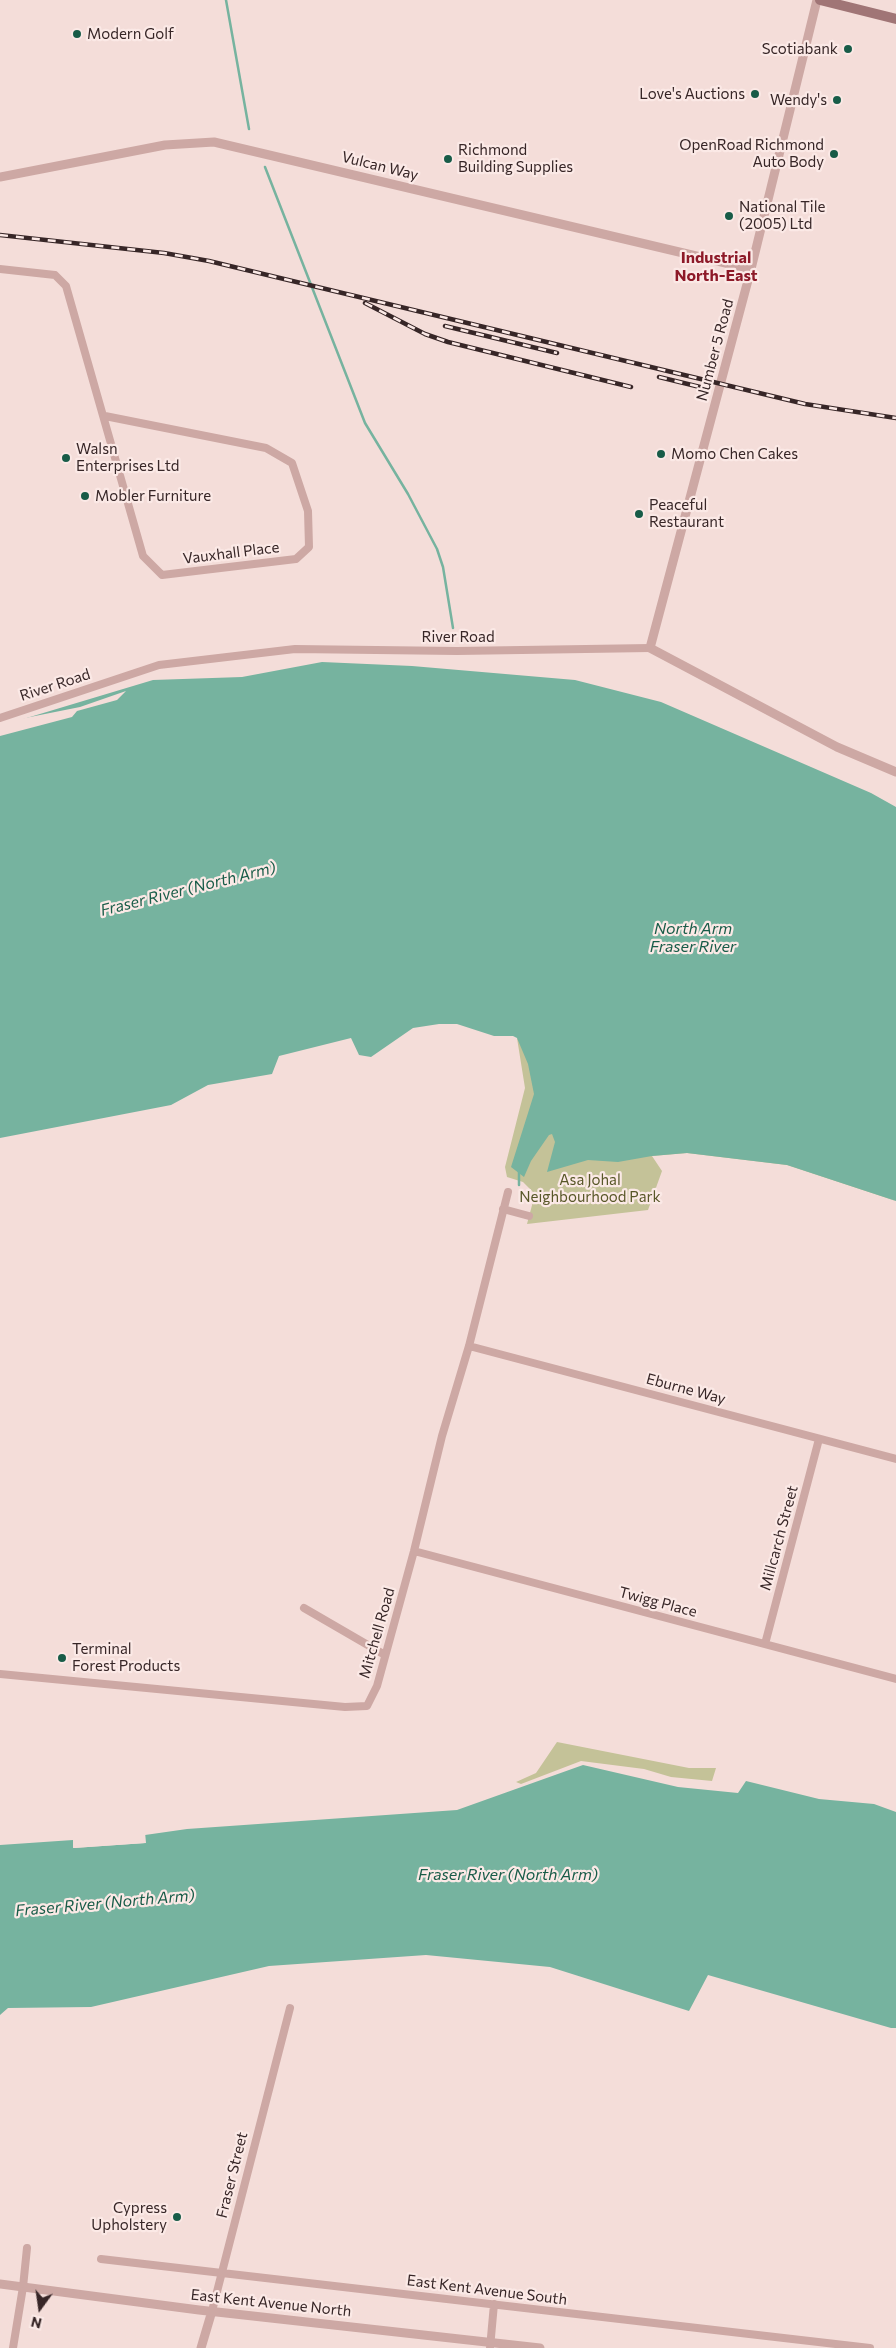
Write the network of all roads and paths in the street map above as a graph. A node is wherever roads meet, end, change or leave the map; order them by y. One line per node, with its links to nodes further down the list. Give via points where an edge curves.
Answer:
1 (818, 0): 2 (main road); 5 (street, Number 5 Road)
2 (896, 19)
3 (0, 177): 5 (street, Vulcan Way, via 165,145 214,142)
4 (0, 269): 6 (street, Vauxhall Place, via 55,275 66,286)
5 (751, 269): 7 (street, Number 5 Road)
6 (105, 416): 6 (street, Vauxhall Place, via 143,556 162,575 296,560 309,547 308,511 292,463 266,448)
7 (650, 648): 8 (street, River Road, via 295,649 159,665); 9 (street, River Road, via 837,747)
8 (0, 718)
9 (896, 772)
10 (508, 1192): 11 (street, Mitchell Road)
11 (504, 1209): 12 (street); 13 (street, Mitchell Road)
12 (529, 1216)
13 (469, 1346): 14 (street, Eburne Way); 16 (street, Mitchell Road, via 442,1436)
14 (820, 1439): 15 (street, Eburne Way); 18 (street, Millcarch Street)
15 (896, 1459)
16 (414, 1551): 18 (street, Twigg Place); 19 (street, Mitchell Road)
17 (304, 1608): 19 (street)
18 (765, 1644): 21 (street, Twigg Place)
19 (385, 1656): 20 (street, Mitchell Road, via 368,1706 351,1708)
20 (0, 1674)
21 (896, 1679)
22 (290, 2008): 25 (street, Fraser Street)
23 (27, 2248): 27 (street)
24 (101, 2259): 25 (street, East Kent Avenue South)
25 (221, 2274): 28 (street, East Kent Avenue South); 29 (street, Fraser Street)
26 (0, 2284): 27 (street, East Kent Avenue North)
27 (23, 2287): 29 (street, East Kent Avenue North); 31 (street)
28 (494, 2304): 30 (street); 34 (street, East Kent Avenue South)
29 (212, 2311): 30 (street, East Kent Avenue North); 32 (street, Fraser Street)
30 (490, 2345): 33 (street, East Kent Avenue North)
31 (13, 2348)
32 (201, 2348)
33 (540, 2348)
34 (870, 2348)

